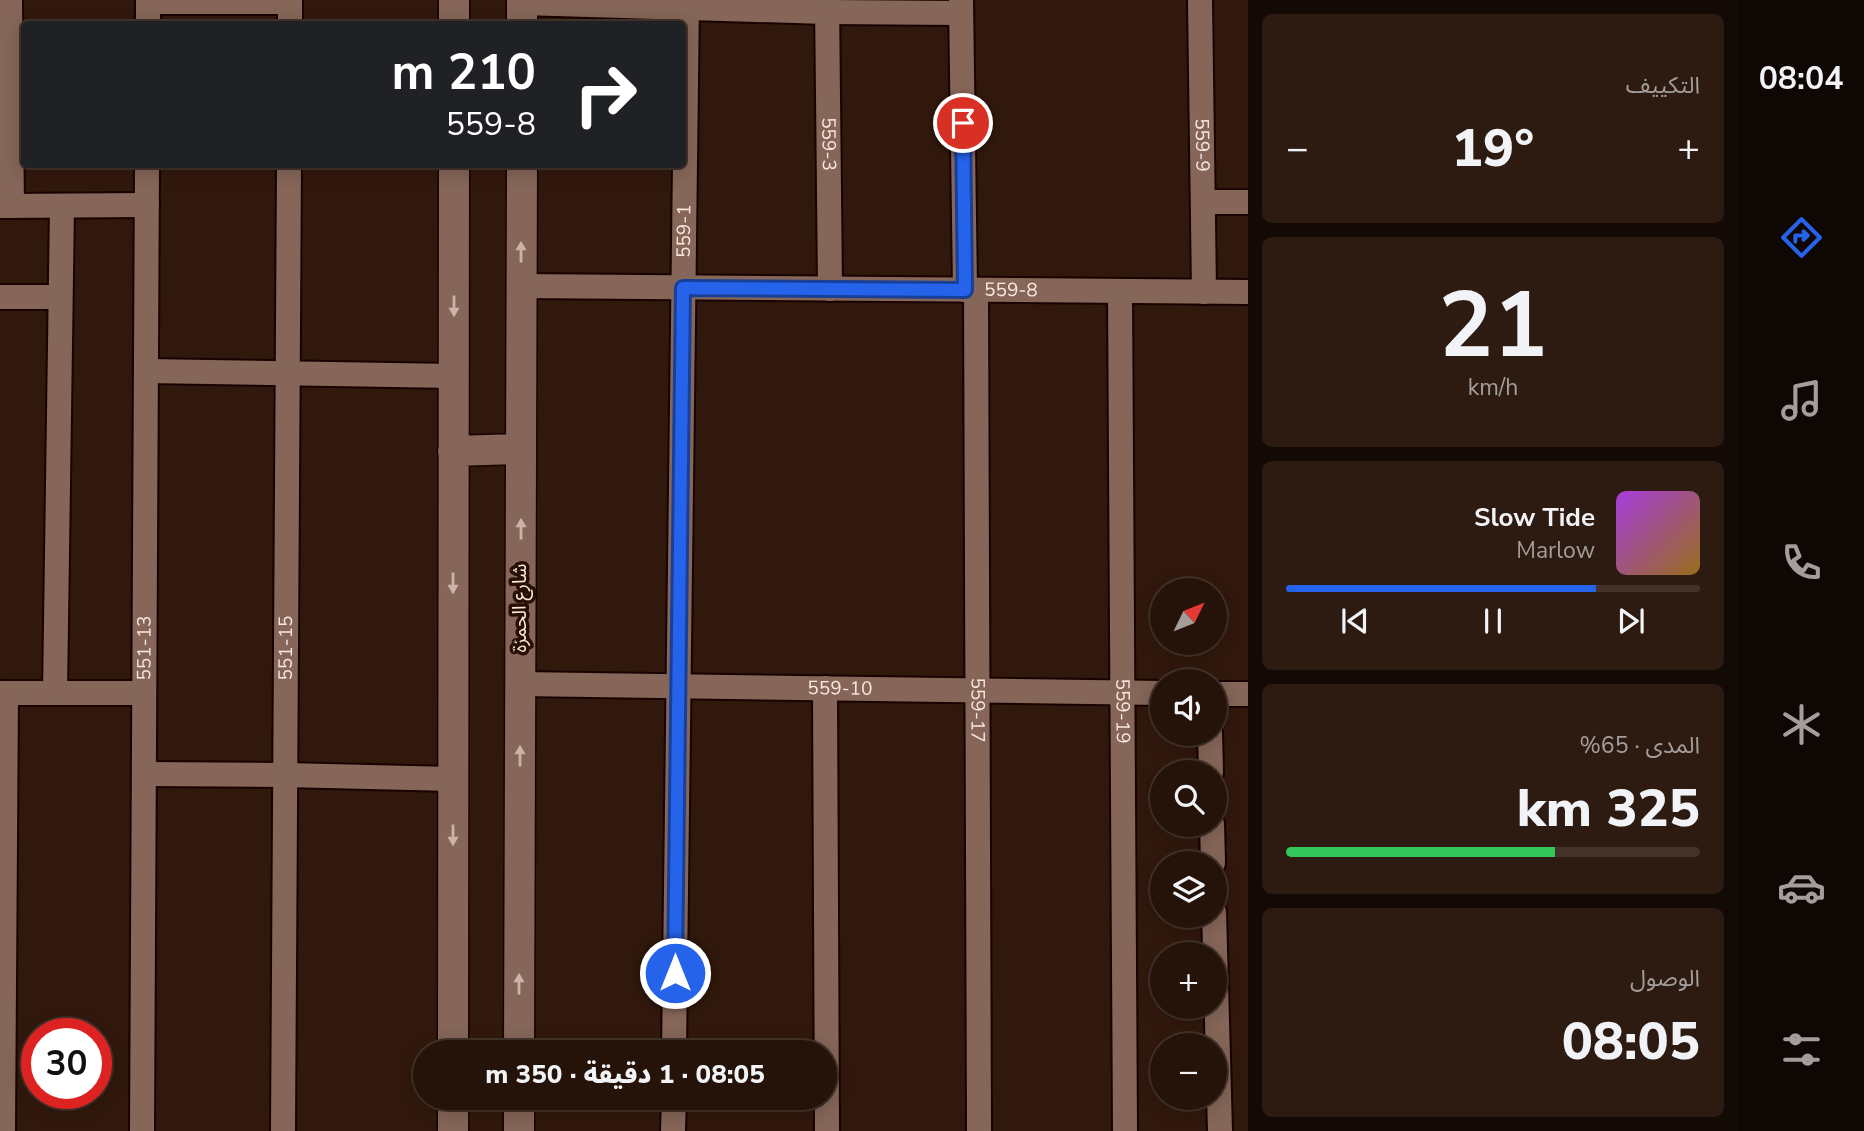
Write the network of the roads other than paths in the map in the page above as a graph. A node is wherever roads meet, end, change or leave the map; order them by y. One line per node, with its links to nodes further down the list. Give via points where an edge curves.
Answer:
1 (10, 0): 20 (street)
2 (454, 0): 10 (street)
3 (1200, 0): 17 (street, 559-9)
4 (687, 4): 5 (street); 9 (street); 11 (street, 559-1)
5 (827, 6): 6 (street); 24 (street, 559-3)
6 (961, 6): 25 (street, 559-17)
7 (148, 9): 8 (street)
8 (290, 9)
9 (522, 9)
10 (454, 21)
11 (686, 75)
12 (147, 168): 19 (street, 551-13)
13 (289, 168): 32 (street, 551-15)
14 (454, 168): 33 (street, one-way to 33)
15 (522, 168): 22 (street, شارع الحمزة, one-way to 15)
16 (685, 168): 23 (street, 559-1)
17 (1203, 202): 18 (street); 27 (street, 559-9)
18 (1248, 202)
19 (147, 205): 21 (street); 31 (street, 551-13)
20 (6, 206): 21 (street)
21 (62, 206): 30 (street)
22 (521, 286): 23 (street, 559-8); 34 (street, شارع الحمزة)
23 (683, 288): 24 (street, 559-8); 37 (street, 559-1)
24 (830, 289): 25 (street, 559-8)
25 (971, 290): 26 (street, 559-8); 39 (street, 559-17)
26 (1120, 291): 27 (street, 559-8); 43 (street, 559-19)
27 (1204, 292): 28 (street, 559-8)
28 (1248, 292)
29 (0, 296): 30 (street)
30 (60, 297): 41 (street)
31 (146, 371): 32 (street); 42 (street, 551-13)
32 (288, 373): 33 (street); 48 (street, 551-15)
33 (454, 376): 35 (street)
34 (521, 449): 35 (street); 36 (street, شارع الحمزة, one-way to 34)
35 (453, 451): 49 (street, one-way to 49)
36 (520, 684): 37 (street, 559-10); 52 (street, شارع الحمزة, one-way to 36)
37 (678, 686): 38 (street, 559-10); 53 (street, 559-1)
38 (825, 688): 39 (street, 559-10); 63 (street)
39 (977, 691): 43 (street, 559-10); 64 (street, 559-17)
40 (3, 693): 41 (street); 57 (street)
41 (55, 693): 42 (street)
42 (144, 693): 47 (street, 551-13)
43 (1122, 693): 44 (street, 559-10); 65 (street, 559-19)
44 (1150, 693)
45 (1227, 694): 46 (street)
46 (1248, 694)
47 (144, 774): 48 (street); 58 (street, 551-13)
48 (285, 775): 49 (street); 59 (street, 551-15)
49 (453, 779): 51 (street, one-way to 51)
50 (1214, 928): 66 (street)
51 (453, 1040)
52 (519, 1040)
53 (674, 1040)
54 (453, 1110): 60 (street)
55 (519, 1110): 61 (street)
56 (674, 1110): 62 (street)
57 (3, 1131)
58 (142, 1131)
59 (284, 1131)
60 (453, 1131)
61 (519, 1131)
62 (673, 1131)
63 (827, 1131)
64 (979, 1131)
65 (1125, 1131)
66 (1220, 1131)

